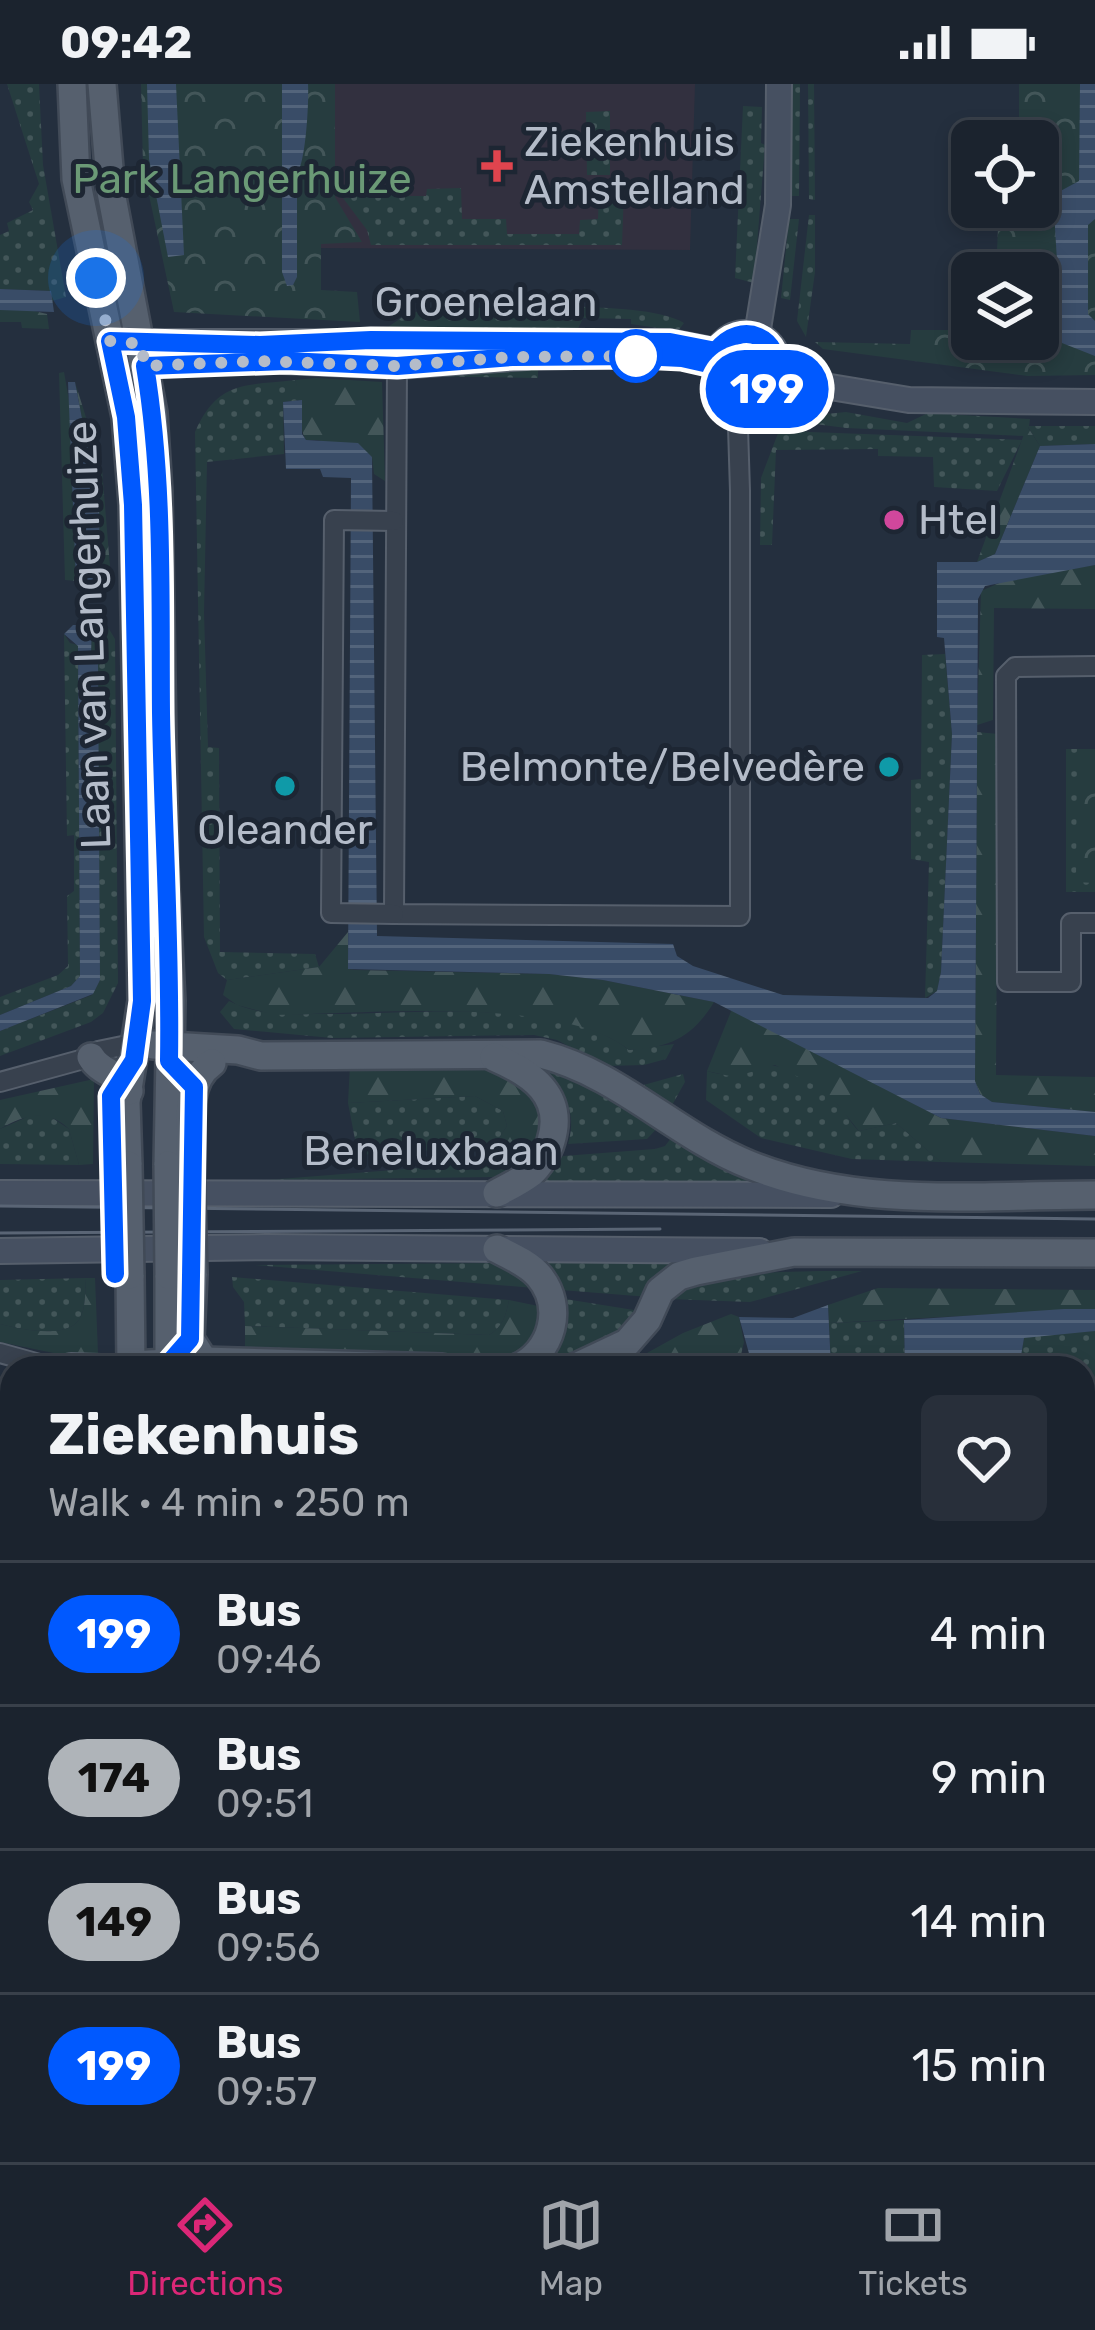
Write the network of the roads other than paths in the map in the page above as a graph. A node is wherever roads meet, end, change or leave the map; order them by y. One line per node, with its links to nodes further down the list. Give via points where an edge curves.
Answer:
1 (72, 84): 5 (main road, Laan van Langerhuize, via 76,179)
2 (102, 84): 6 (main road, Laan van Langerhuize, via 111,192)
3 (779, 84): 4 (street, via 778,206)
4 (757, 335): 7 (street, via 734,335); 9 (street, via 776,352)
5 (113, 353): 6 (street, Groenelaan); 16 (main road, Laan van Langerhuize, via 126,417 137,605)
6 (143, 355): 7 (street, Groenelaan, via 648,342); 8 (street, Groenelaan); 17 (main road, Laan van Langerhuize, via 158,491)
7 (715, 358): 8 (street, Groenelaan, via 512,357); 10 (street, via 720,385)
8 (397, 366): 12 (street)
9 (776, 377): 10 (street, via 760,394); 11 (street, via 909,400)
10 (737, 397): 14 (street, via 740,916)
11 (1095, 402)
12 (388, 522): 14 (street); 14 (street, via 334,520 338,913)
13 (1095, 666): 15 (street, via 1015,667 1006,676 1006,982 1071,982 1070,923)
14 (387, 914)
15 (1095, 923)
16 (136, 1052): 17 (main road); 20 (street); 23 (main road, Laan van Langerhuize)
17 (169, 1053): 19 (main road, Beneluxbaan); 21 (main road); 24 (main road, Laan van Langerhuize)
18 (490, 1055): 19 (main road, Beneluxbaan); 26 (main road, via 538,1082 555,1113 549,1149 532,1173); 27 (main road, Beneluxbaan, via 573,1062 718,1150)
19 (261, 1056): 21 (main road)
20 (91, 1057): 22 (street); 23 (main road)
21 (212, 1063): 24 (main road, via 194,1087)
22 (0, 1082)
23 (128, 1091): 35 (main road, Laan van Langerhuize, bridge)
24 (179, 1164): 33 (main road, bridge)
25 (0, 1193): 26 (street, Beneluxbaan)
26 (497, 1193): 27 (street, Beneluxbaan)
27 (861, 1196): 28 (main road, Beneluxbaan)
28 (1095, 1196)
29 (497, 1249): 30 (street); 31 (street); 39 (main road, via 538,1275 550,1295 551,1331)
30 (0, 1251)
31 (794, 1252): 32 (main road); 40 (main road, via 680,1276 660,1291 640,1331)
32 (1095, 1253)
33 (181, 1274): 34 (main road); 36 (main road)
34 (197, 1350): 37 (main road); 38 (main road)
35 (131, 1356)
36 (170, 1356)
37 (186, 1356)
38 (279, 1356)
39 (532, 1356)
40 (599, 1356)

